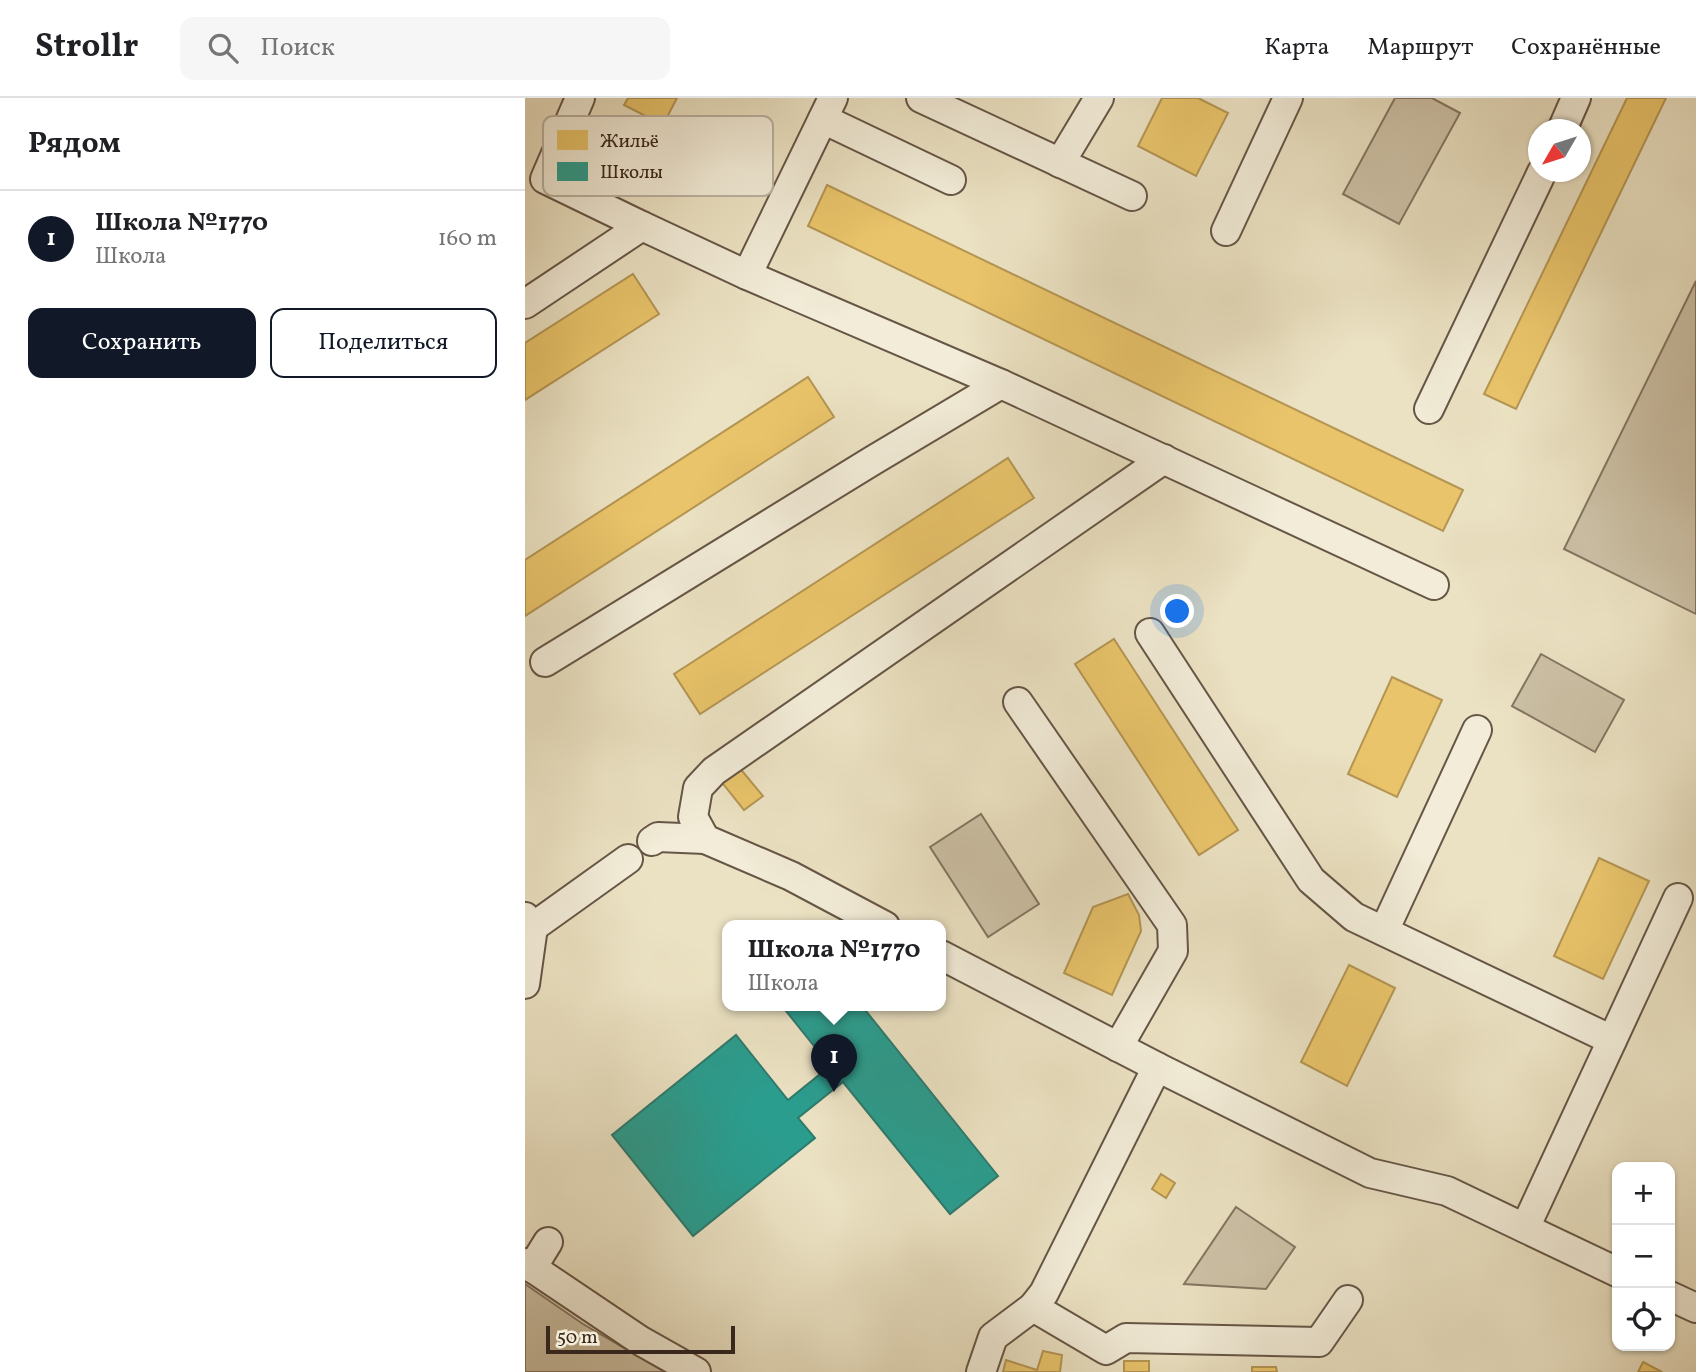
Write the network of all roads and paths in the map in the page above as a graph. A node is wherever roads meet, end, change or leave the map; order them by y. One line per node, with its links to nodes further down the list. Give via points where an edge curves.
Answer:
1 (580, 98): 7 (lane)
2 (921, 98): 9 (lane)
3 (1099, 98): 9 (lane)
4 (1288, 98): 15 (lane)
5 (1576, 98): 8 (lane)
6 (828, 108): 10 (lane); 16 (lane)
7 (569, 116)
8 (1567, 119)
9 (1060, 163): 13 (lane)
10 (951, 180)
11 (1537, 182): 19 (lane)
12 (580, 196): 14 (lane)
13 (1132, 196)
14 (642, 226): 16 (lane); 17 (lane)
15 (1226, 231)
16 (747, 275): 18 (lane)
17 (525, 304)
18 (1001, 384): 20 (lane); 23 (lane)
19 (1429, 410)
20 (1164, 459): 21 (lane); 26 (lane, via 714,771 698,788 693,817)
21 (1434, 585)
22 (1150, 633): 32 (lane, via 1311,880 1354,917)
23 (545, 662)
24 (1018, 702): 36 (lane, via 1172,925 1173,951)
25 (1477, 730): 32 (lane)
26 (705, 839): 27 (lane, via 658,837); 30 (lane, via 791,876)
27 (652, 841)
28 (628, 859): 31 (lane)
29 (1678, 898): 35 (lane)
30 (874, 920)
31 (529, 922): 34 (lane)
32 (1384, 931): 35 (lane)
33 (946, 958): 36 (lane)
34 (525, 985)
35 (1612, 1040): 38 (lane)
36 (1118, 1047): 37 (lane)
37 (1157, 1067): 38 (lane, via 1370,1173 1447,1191); 44 (lane)
38 (1525, 1228): 41 (lane)
39 (548, 1242): 40 (lane)
40 (528, 1265): 46 (lane)
41 (1612, 1270)
42 (1675, 1298): 45 (lane)
43 (1348, 1300): 44 (lane, via 1319,1342 1126,1338 1107,1350)
44 (1033, 1307): 47 (lane, via 993,1338)
45 (1696, 1308)
46 (696, 1372)
47 (981, 1372)

